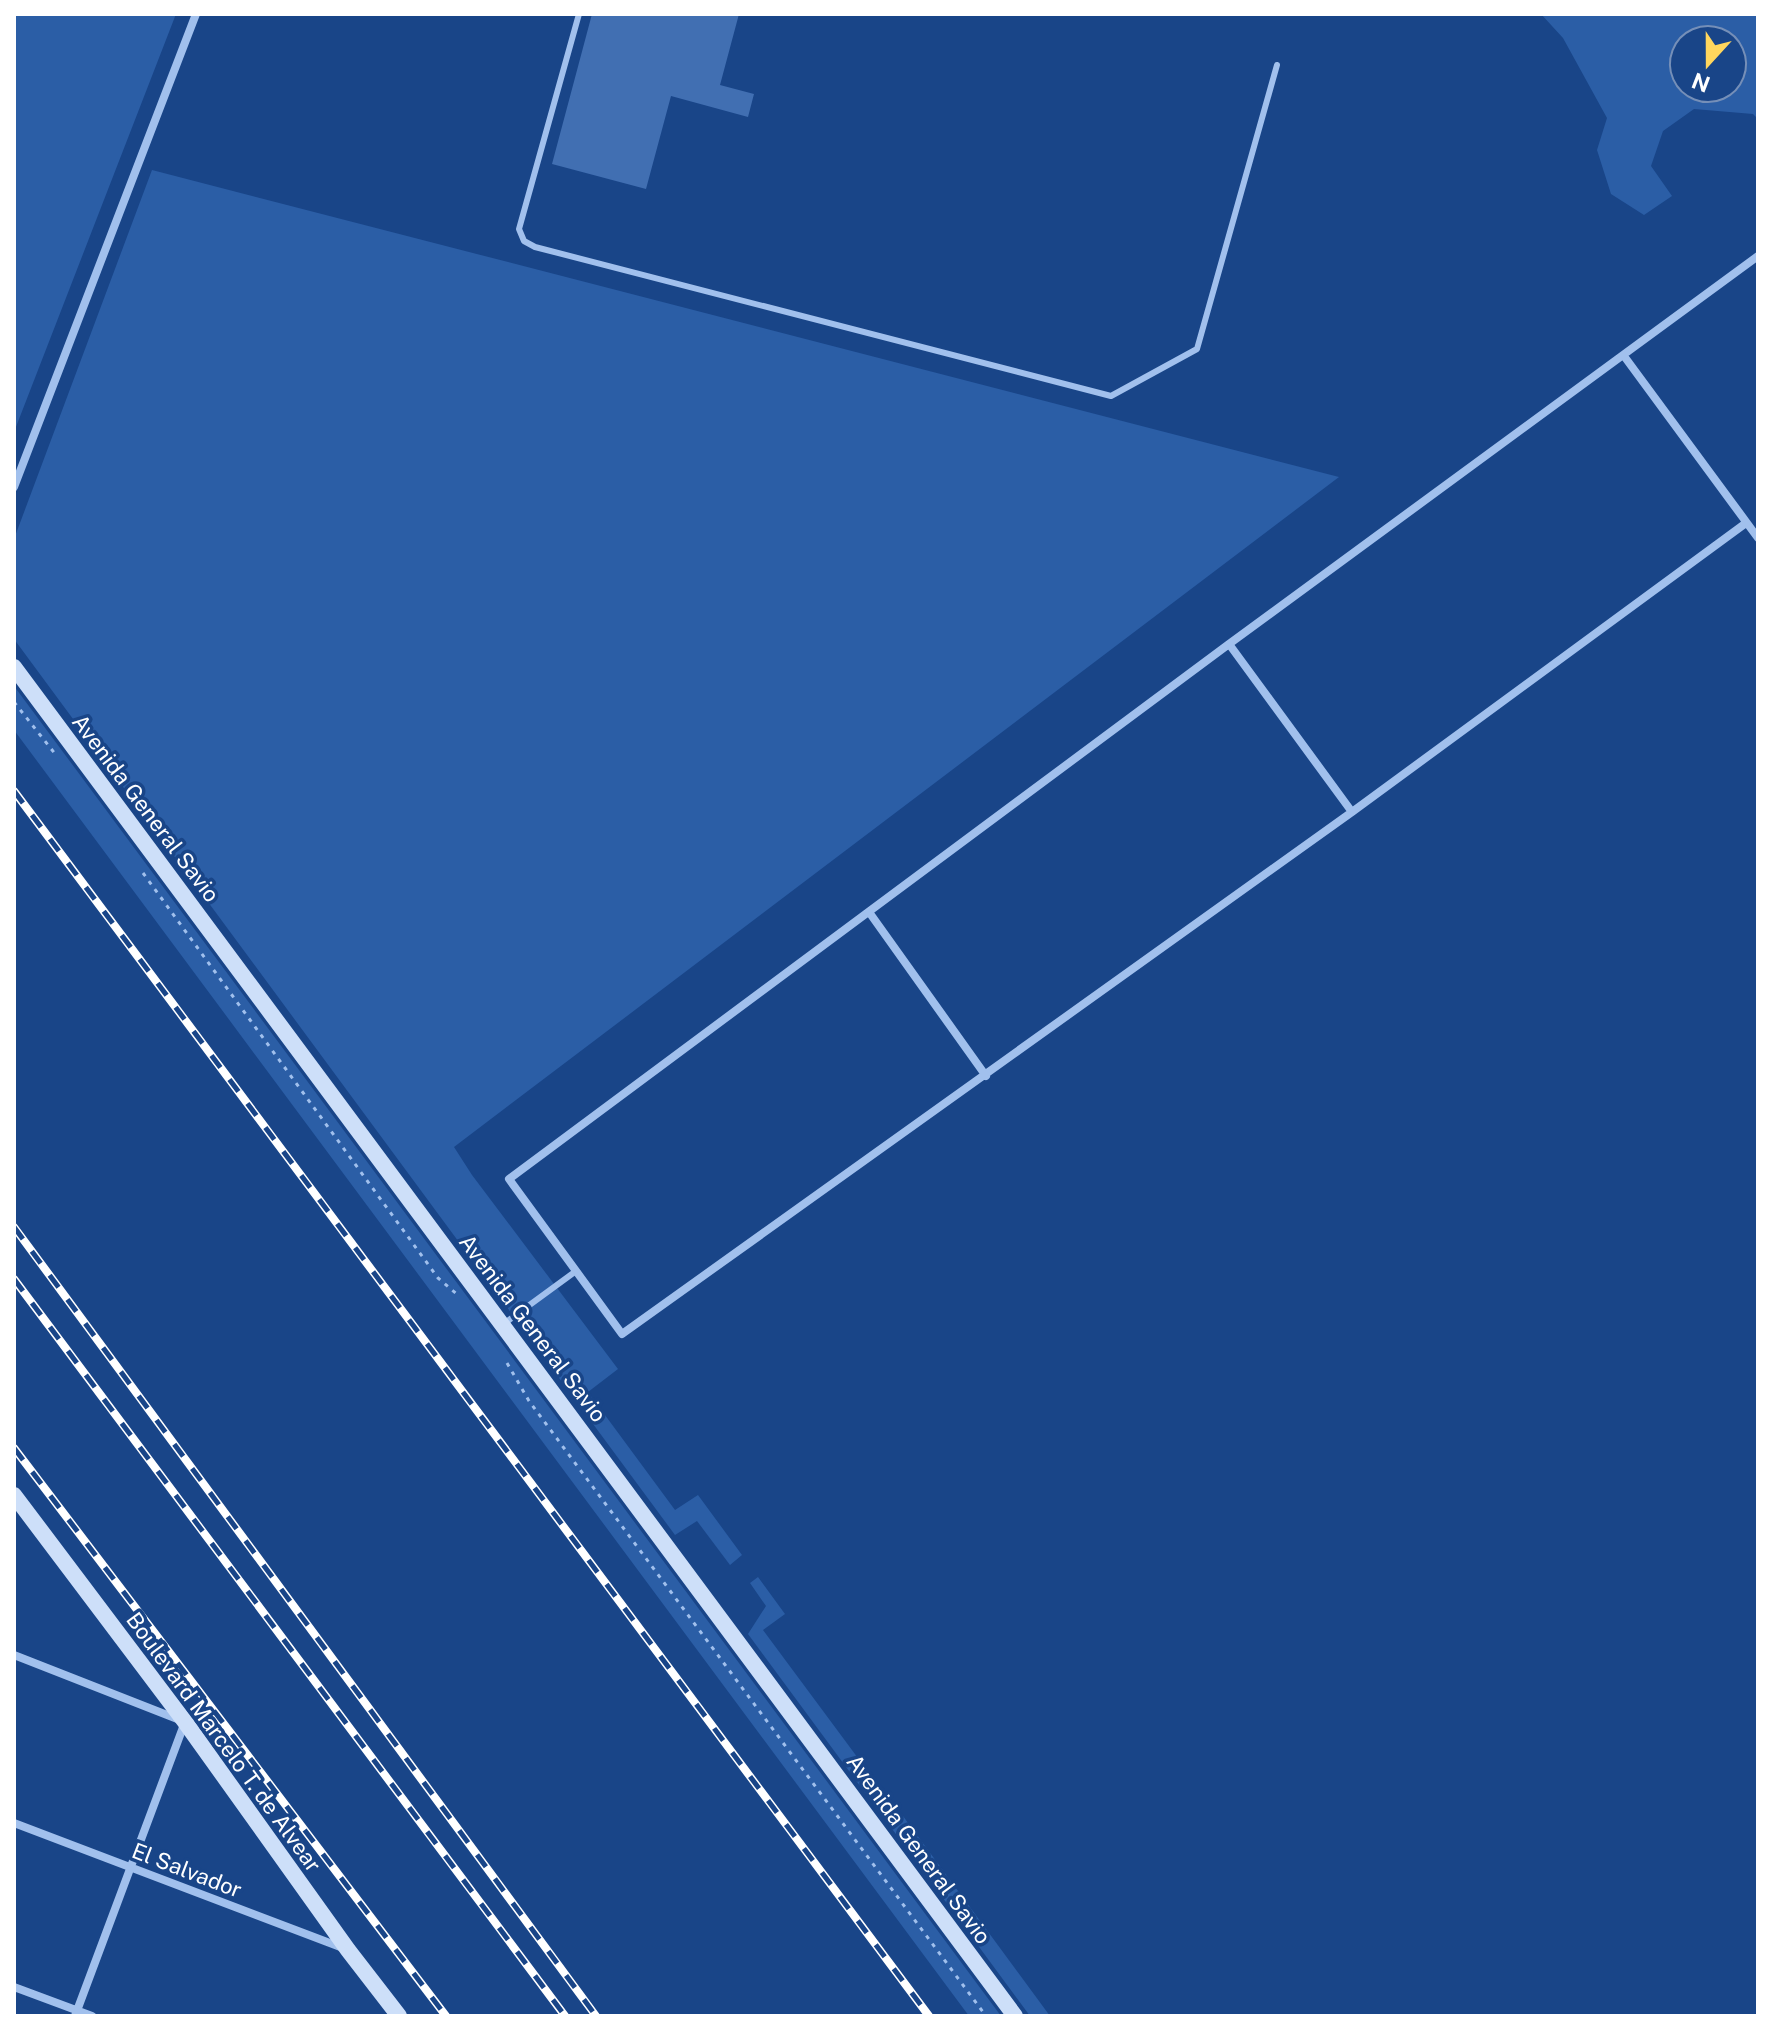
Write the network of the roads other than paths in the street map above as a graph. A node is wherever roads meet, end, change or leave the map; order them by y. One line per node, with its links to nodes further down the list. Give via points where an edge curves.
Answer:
1 (196, 14): 6 (street)
2 (579, 14): 3 (lane, via 519,229 524,241 1111,396 1197,349)
3 (1277, 65)
4 (1758, 256): 5 (street)
5 (1624, 356): 7 (street); 9 (street)
6 (14, 487)
7 (1746, 523): 8 (street); 11 (street)
8 (1758, 538)
9 (1229, 644): 11 (street); 12 (street)
10 (14, 667): 15 (main road, Avenida General Savio)
11 (1352, 812): 13 (street)
12 (869, 912): 13 (street); 14 (street, via 509,1179)
13 (986, 1076): 14 (street, via 622,1334)
14 (576, 1271): 15 (lane)
15 (504, 1324): 26 (main road, Avenida General Savio)
16 (14, 1495): 18 (main road, Boulevard Marcelo T. de Alvear)
17 (14, 1655): 18 (street)
18 (185, 1722): 20 (street); 21 (main road, Boulevard Marcelo T. de Alvear)
19 (14, 1823): 20 (street, El Salvador)
20 (131, 1868): 21 (street, El Salvador); 23 (street)
21 (348, 1950): 25 (main road, Boulevard Marcelo T. de Alvear)
22 (14, 1987): 23 (street)
23 (76, 2013): 24 (street)
24 (92, 2016)
25 (399, 2016)
26 (1015, 2016)

